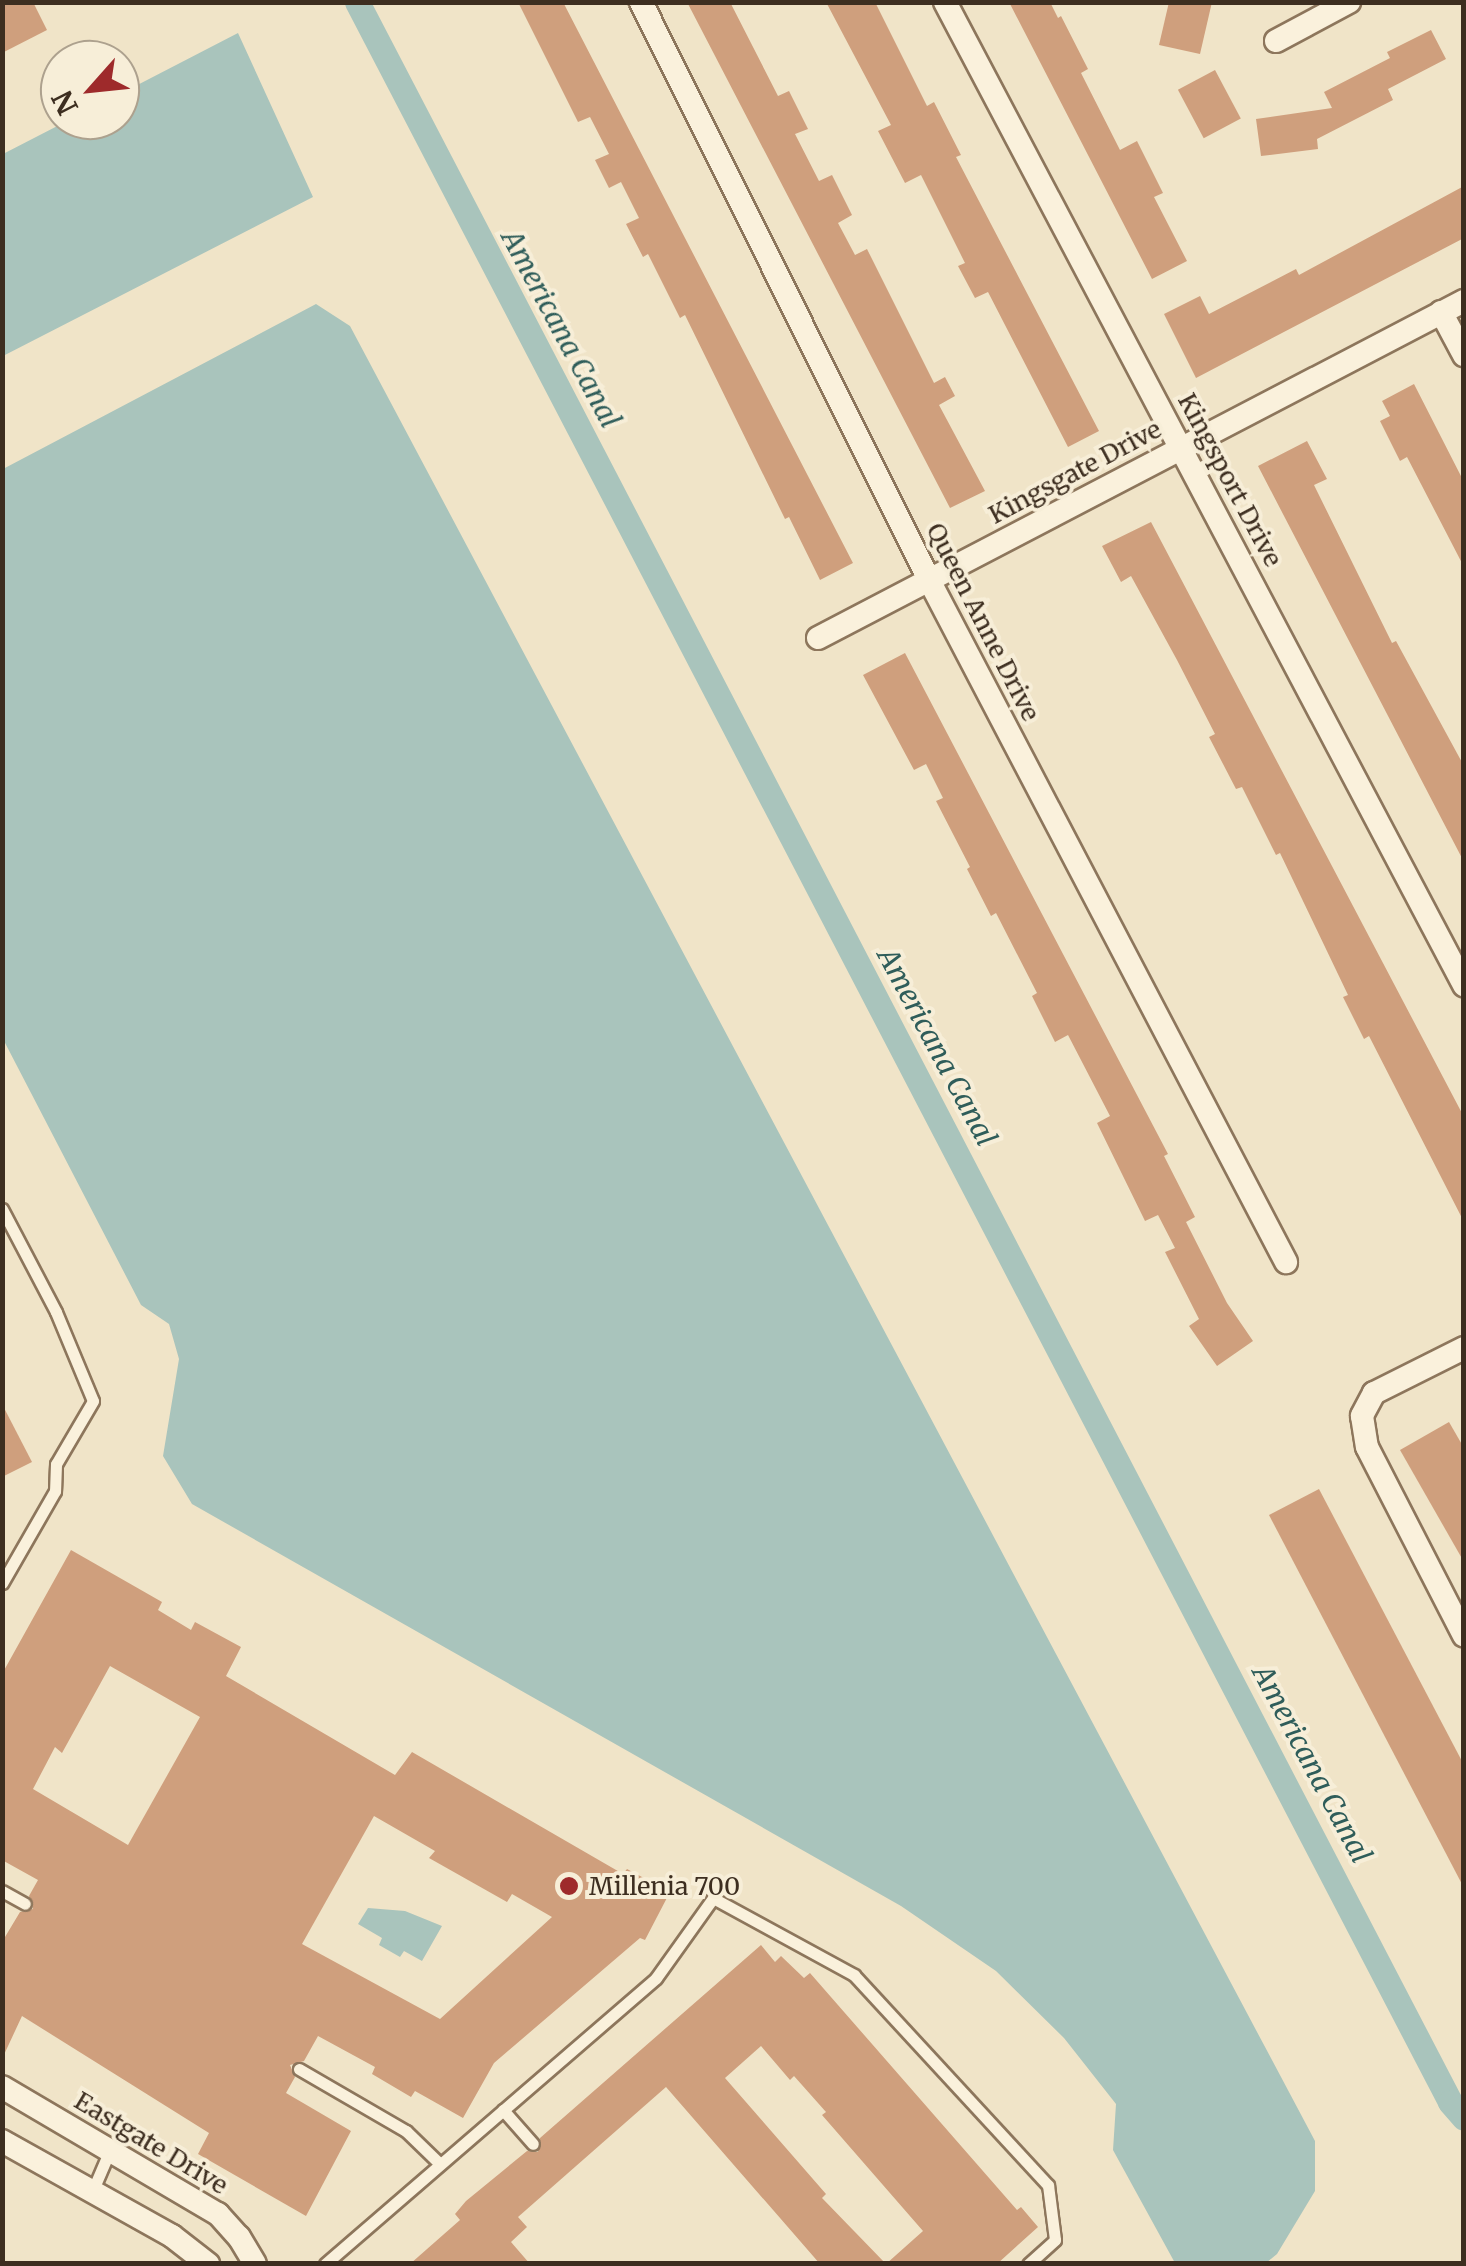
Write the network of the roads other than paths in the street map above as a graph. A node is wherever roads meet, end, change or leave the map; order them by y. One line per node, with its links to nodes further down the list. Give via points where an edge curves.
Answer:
1 (641, 2): 9 (street, Queen Anne Drive)
2 (945, 2): 8 (street, Kingsport Drive)
3 (1349, 2): 4 (street)
4 (1276, 41)
5 (1464, 301): 6 (street, Kingsgate Drive)
6 (1441, 312): 7 (street); 8 (street, Kingsgate Drive)
7 (1464, 355)
8 (1182, 447): 9 (street, Kingsgate Drive); 11 (street, Kingsport Drive)
9 (929, 580): 10 (street, Kingsgate Drive); 13 (street, Queen Anne Drive)
10 (818, 638)
11 (1464, 985)
12 (2, 1209): 15 (lane, via 93,1401 56,1464 55,1491)
13 (1286, 1262)
14 (1464, 1348): 16 (street, via 1374,1393 1362,1416 1367,1448)
15 (2, 1583)
16 (1464, 1636)
17 (2, 1891): 18 (lane)
18 (24, 1904)
19 (300, 2069): 25 (lane, via 406,2130)
20 (2, 2087): 24 (street, Eastgate Drive)
21 (503, 2110): 23 (lane); 25 (lane); 30 (lane, via 656,1978 714,1898 854,1975 1048,2186 1055,2240)
22 (2, 2141): 26 (street)
23 (533, 2144)
24 (111, 2149): 26 (lane); 28 (street, Eastgate Drive, via 218,2214)
25 (440, 2164): 29 (lane)
26 (92, 2192): 27 (street)
27 (208, 2264)
28 (255, 2264)
29 (325, 2264)
30 (1028, 2264)

